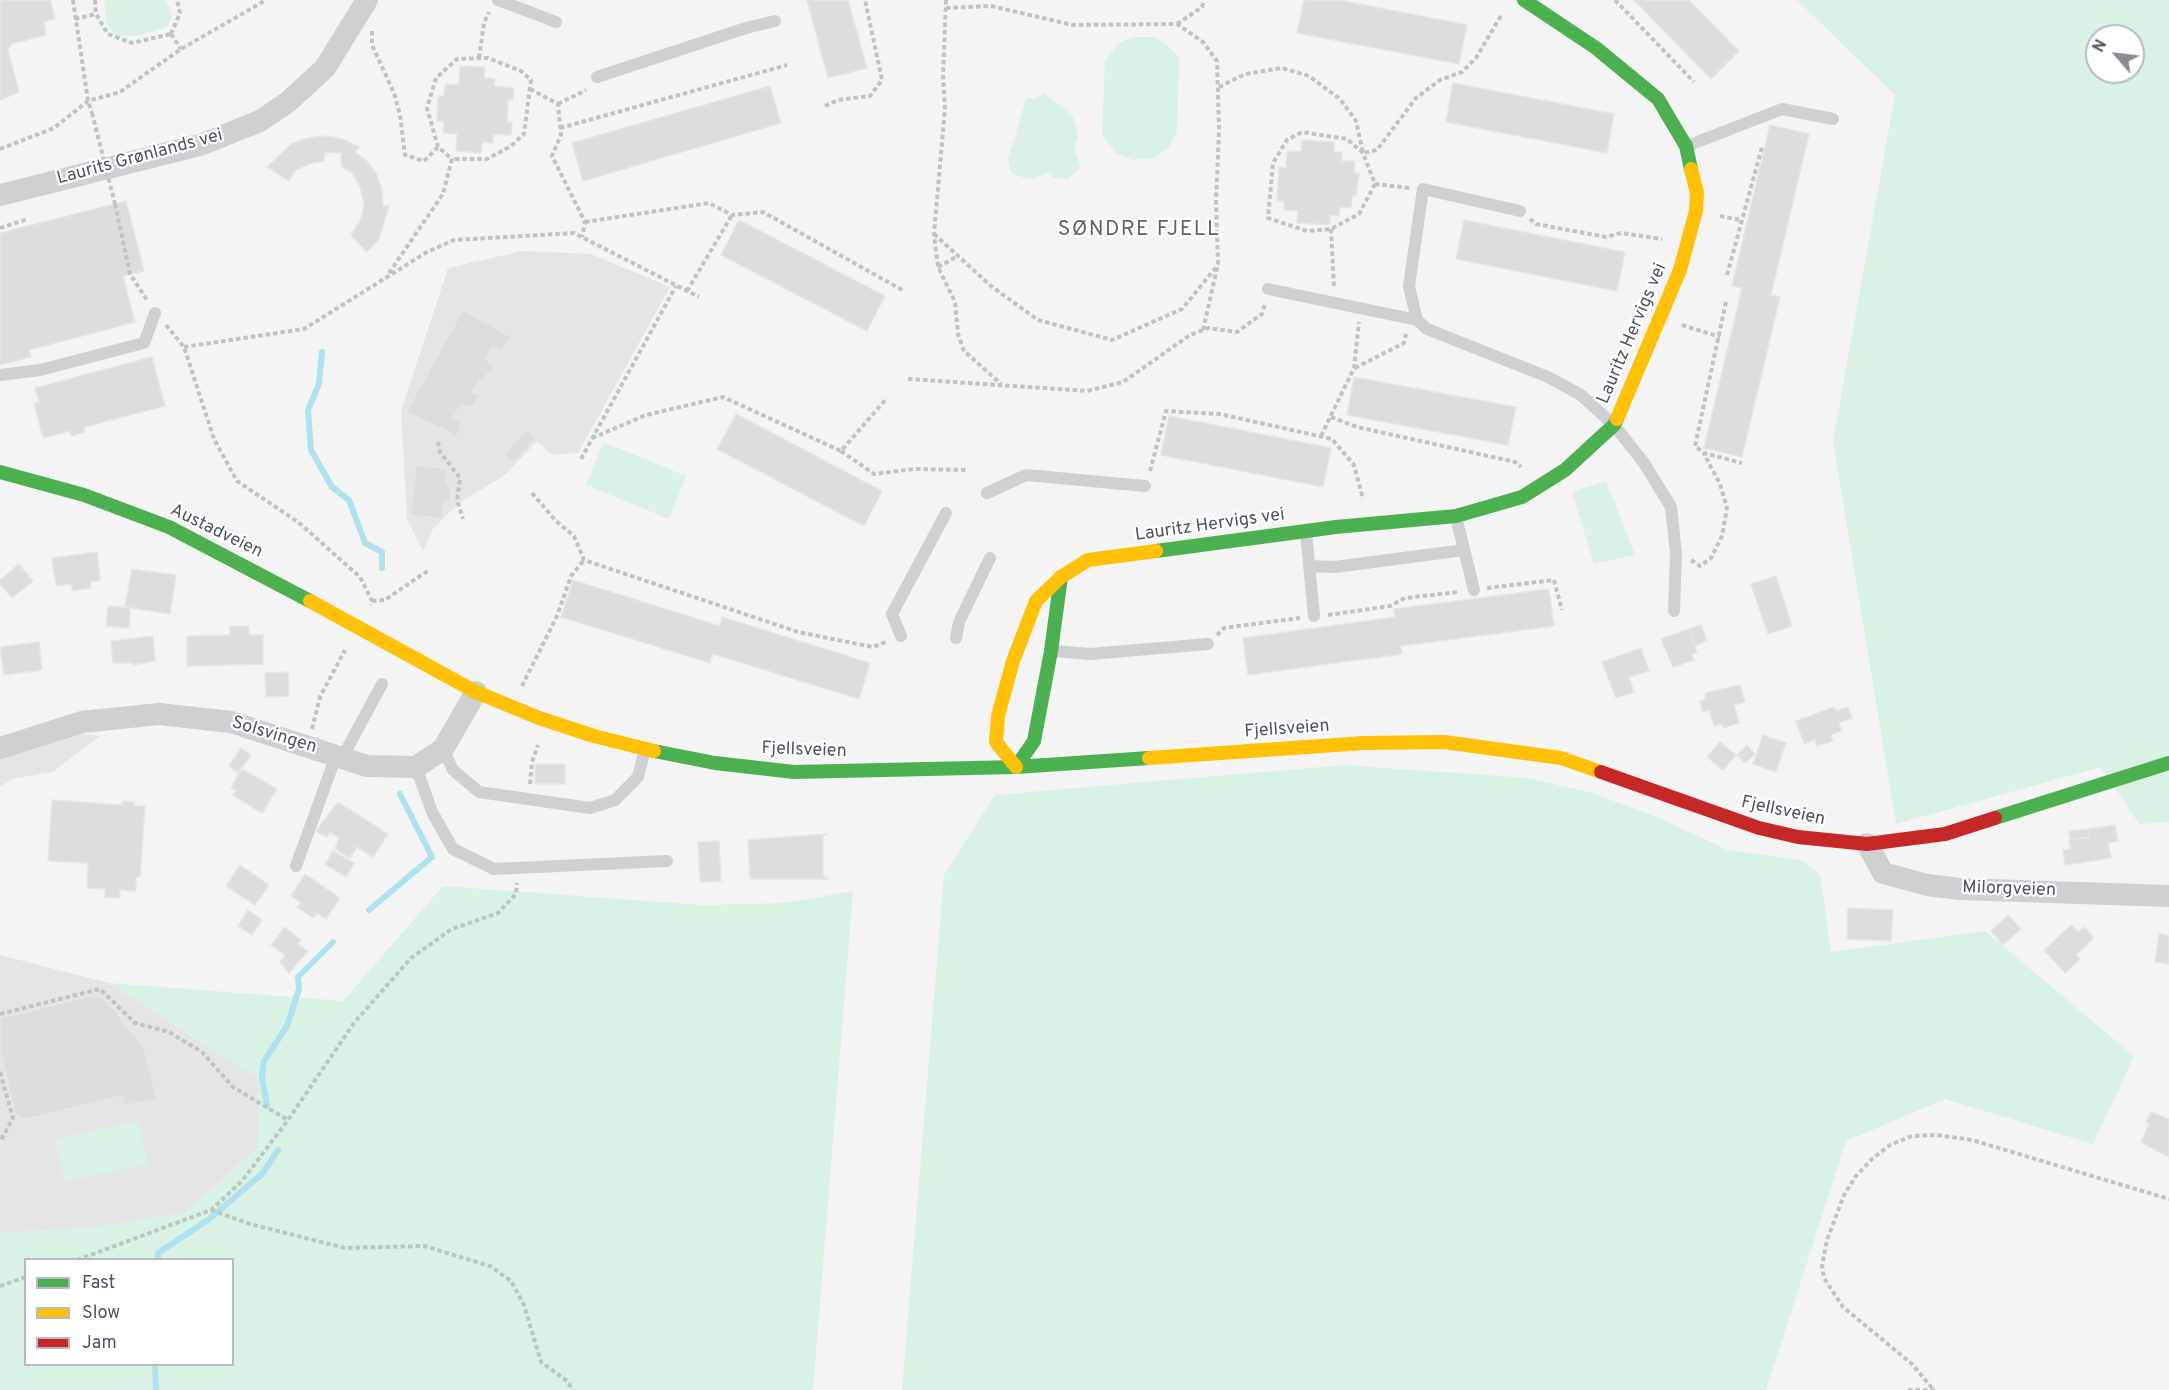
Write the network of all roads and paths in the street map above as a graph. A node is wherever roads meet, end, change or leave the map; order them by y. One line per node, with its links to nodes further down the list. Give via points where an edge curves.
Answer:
1 (73, 0): 15 (path)
2 (95, 0): 14 (path)
3 (177, 0): 19 (path, via 180,13)
4 (266, 0): 20 (path)
5 (865, 0): 30 (path, via 882,80 870,96 838,100)
6 (946, 0): 11 (path)
7 (1204, 0): 18 (path, via 1202,7)
8 (1524, 0): 34 (main road, Lauritz Hervigs vei, via 1644,86 1669,114)
9 (1615, 0): 24 (path)
10 (494, 4): 17 (lane); 21 (path, via 484,22)
11 (946, 8): 18 (path, via 991,6 1073,25); 48 (path, via 945,108)
12 (362, 9): 33 (path, via 374,32 372,45 400,115 405,155 424,161); 41 (street, Laurits Grønlands vei, via 325,68 260,121 200,145)
13 (1504, 10): 37 (path, via 1476,58 1462,72 1440,80 1416,98 1377,150)
14 (96, 14): 15 (path); 19 (path, via 108,34 132,43)
15 (75, 19): 28 (path)
16 (775, 21): 23 (lane)
17 (556, 22)
18 (1177, 24): 25 (path, via 1203,42 1217,62)
19 (171, 34): 20 (path)
20 (181, 48): 28 (path, via 120,92)
21 (479, 58): 26 (path, via 520,71 531,80); 33 (path, via 457,59 436,78 428,108)
22 (787, 65): 32 (path)
23 (597, 77)
24 (1694, 82)
25 (1219, 87): 37 (path, via 1245,74 1282,68 1309,76 1340,99 1356,121); 52 (path)
26 (530, 89): 29 (path); 38 (path, via 524,134 511,146 487,159)
27 (586, 90): 29 (path)
28 (88, 101): 36 (path, via 54,128); 64 (path, bridge, via 130,274)
29 (558, 104): 32 (path)
30 (825, 106)
31 (1833, 119): 34 (lane, via 1782,109)
32 (560, 128): 45 (path, via 552,156)
33 (438, 147): 38 (path)
34 (1686, 147): 50 (main road, Lauritz Hervigs vei, via 1697,193)
35 (1762, 147): 54 (path)
36 (0, 150)
37 (1363, 153): 39 (path); 47 (path, via 1347,139 1302,132 1287,140 1273,163 1268,218 1307,231)
38 (452, 159): 55 (path, via 443,194)
39 (1375, 184): 40 (path); 47 (path, via 1359,214)
40 (1423, 189): 42 (lane); 66 (lane, via 1408,286)
41 (0, 195)
42 (1520, 211): 50 (path, via 1536,224 1606,237 1621,233)
43 (732, 215): 45 (path, via 709,203); 58 (path); 59 (path, via 763,212)
44 (28, 219): 46 (path)
45 (585, 222): 49 (path)
46 (0, 228)
47 (1331, 229): 62 (path)
48 (934, 234): 51 (path); 53 (path)
49 (582, 237): 55 (path, via 574,233 454,240); 56 (path)
50 (1688, 244): 65 (main road, Lauritz Hervigs vei)
51 (958, 256): 52 (path, via 1038,320 1112,340 1182,309); 53 (path)
52 (1218, 264): 67 (path)
53 (938, 267): 73 (path, via 955,302 964,351)
54 (1727, 275)
55 (386, 277): 69 (path, via 304,328)
56 (676, 286): 58 (path); 78 (path)
57 (1268, 289): 62 (lane); 67 (path, via 1262,314 1237,332)
58 (687, 291): 60 (path)
59 (903, 291)
60 (699, 297)
61 (1726, 302): 68 (path)
62 (1334, 303): 63 (lane)
63 (1360, 308): 66 (lane); 70 (path)
64 (155, 313): 69 (path); 71 (lane, via 144,343 40,370)
65 (1662, 318): 68 (path); 76 (main road, Lauritz Hervigs vei)
66 (1414, 319): 70 (path, via 1404,343); 76 (lane, via 1427,329 1548,377 1581,395)
67 (1203, 330): 73 (path, via 1123,382 1087,391)
68 (1720, 337): 81 (path, via 1695,446)
69 (184, 347): 103 (path, via 214,439 237,481 298,522 360,578)
70 (1354, 368): 75 (path)
71 (0, 375)
72 (908, 379): 73 (path)
73 (1001, 384)
74 (887, 398): 80 (path)
75 (1331, 417): 77 (path); 86 (path, via 1357,427 1515,462)
76 (1614, 425): 86 (main road, Lauritz Hervigs vei); 96 (lane, via 1671,507)
77 (1321, 436): 87 (path, via 1220,414 1166,411); 93 (path, via 1332,439 1354,465)
78 (592, 438): 80 (path, via 646,415 723,397); 82 (path)
79 (438, 442): 92 (path, via 440,452 460,478 457,500)
80 (841, 451): 84 (path, via 874,474)
81 (1704, 453): 83 (path); 96 (path, via 1727,508 1722,536 1711,558 1700,566)
82 (581, 459)
83 (1743, 463)
84 (968, 470)
85 (0, 472): 112 (main road, Austadveien, via 84,495 169,527)
86 (1544, 483): 91 (main road, Lauritz Hervigs vei, via 1522,497)
87 (1145, 486): 88 (lane, via 1026,475)
88 (987, 493)
89 (532, 494): 98 (path, via 574,537)
90 (946, 513): 108 (lane, via 892,614)
91 (1456, 516): 93 (main road, Lauritz Hervigs vei); 95 (lane)
92 (464, 519)
93 (1369, 524): 94 (main road, Lauritz Hervigs vei)
94 (1306, 531): 99 (lane); 101 (main road, Lauritz Hervigs vei, via 1088,560)
95 (1464, 550): 99 (lane, via 1335,567); 102 (lane)
96 (1676, 553): 106 (lane)
97 (990, 558): 109 (lane, via 959,622)
98 (584, 560): 108 (path, via 798,632 873,647); 116 (path, via 571,576 557,616)
99 (1309, 566): 107 (lane)
100 (429, 570): 103 (path, via 385,600)
101 (1061, 577): 113 (main road, Lauritz Hervigs vei); 113 (main road, Lauritz Hervigs vei, via 1036,601)
102 (1474, 590): 105 (path, via 1554,580); 107 (path, via 1405,598 1390,606)
103 (372, 601): 104 (path)
104 (370, 606)
105 (1562, 610)
106 (1674, 611)
107 (1314, 616): 110 (path, via 1224,628)
108 (901, 636)
109 (956, 638)
110 (1208, 644): 113 (lane, via 1090,654)
111 (346, 649): 118 (path, via 320,697)
112 (404, 653): 115 (main road, Fjellsveien)
113 (1033, 653): 125 (main road, Lauritz Hervigs vei, via 1034,741); 125 (main road, Lauritz Hervigs vei, via 998,717 996,742)
114 (382, 684): 122 (lane)
115 (476, 692): 120 (street); 121 (main road, Fjellsveien, via 539,718)
116 (519, 692)
117 (541, 738): 126 (path, via 532,762)
118 (308, 747): 119 (street, Solsvingen, via 231,722 159,714 82,722); 122 (street, Solsvingen)
119 (0, 748)
120 (443, 749): 124 (street); 126 (lane, via 453,770 479,792)
121 (645, 749): 125 (main road, Fjellsveien, via 714,763 794,772); 126 (lane, via 638,777 615,800 590,808)
122 (339, 757): 124 (street, Solsvingen, via 367,766); 129 (lane)
123 (2169, 763): 127 (main road, Fjellsveien, via 1945,834)
124 (416, 767): 130 (lane, via 432,812 453,849 494,869)
125 (1016, 767): 127 (main road, Fjellsveien, via 1364,743 1444,742 1561,758 1760,828 1798,837)
126 (529, 800)
127 (1867, 844): 131 (street, Milorgveien, via 1883,873 1928,885)
128 (667, 861): 130 (lane)
129 (296, 866)
130 (518, 869): 134 (path, via 516,894 498,914 452,929 411,958 354,1023)
131 (2169, 896)
132 (0, 1014): 134 (path, via 100,989 135,1023 169,1032 202,1052 233,1087)
133 (0, 1072): 135 (path, via 13,1118)
134 (288, 1120): 137 (path, via 242,1181)
135 (0, 1142)
136 (2169, 1199): 141 (path, via 1972,1140 1937,1135 1912,1136 1890,1145 1872,1159 1844,1195 1827,1240 1824,1278 1843,1307 1912,1364)
137 (211, 1210): 138 (path); 142 (path, via 345,1248 424,1246 490,1266 511,1281 524,1305 542,1362)
138 (81, 1258)
139 (24, 1278): 140 (path)
140 (0, 1286)
141 (1932, 1388): 143 (path); 144 (path)
142 (573, 1390)
143 (1908, 1390)
144 (1937, 1390)

